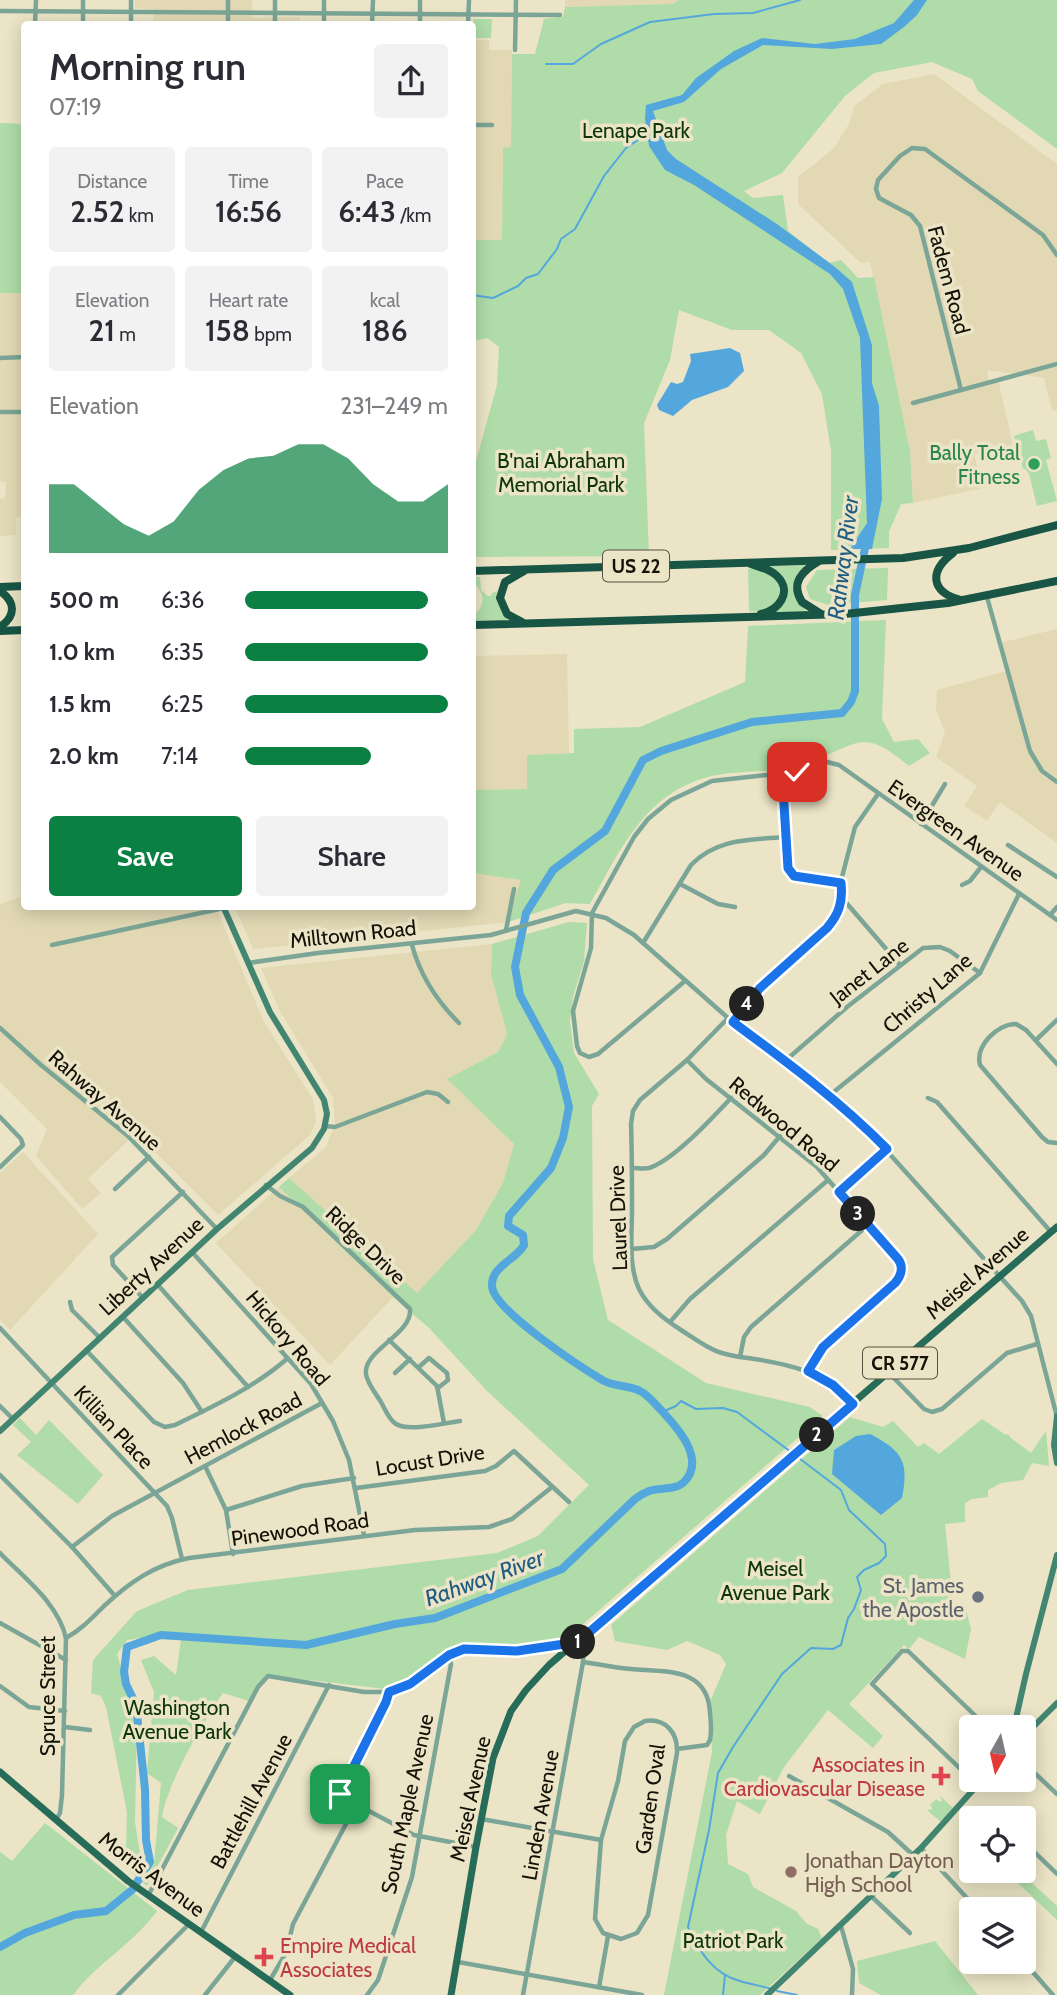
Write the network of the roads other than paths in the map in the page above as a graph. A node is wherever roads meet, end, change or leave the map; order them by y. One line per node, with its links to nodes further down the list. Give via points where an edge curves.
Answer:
1 (36, 0): 12 (street)
2 (83, 0): 13 (street)
3 (131, 0): 14 (street)
4 (228, 0): 15 (street)
5 (275, 0): 16 (street)
6 (324, 0): 17 (street)
7 (373, 0): 18 (street)
8 (420, 0): 19 (street)
9 (469, 0): 20 (street)
10 (516, 0): 21 (street)
11 (0, 12): 12 (street)
12 (36, 12): 13 (street); 23 (street)
13 (83, 12): 14 (street); 24 (street)
14 (131, 12): 15 (street); 25 (street)
15 (228, 13): 16 (street); 26 (street)
16 (275, 13): 17 (street); 27 (street)
17 (324, 13): 18 (street); 28 (street)
18 (373, 14): 19 (street); 29 (street)
19 (420, 14): 20 (street); 30 (street)
20 (468, 14): 21 (street); 31 (street)
21 (516, 15): 22 (street); 32 (street)
22 (560, 15)
23 (36, 21)
24 (83, 21)
25 (131, 21)
26 (228, 21)
27 (275, 21)
28 (324, 21)
29 (372, 21)
30 (420, 21)
31 (468, 21)
32 (515, 51)
33 (476, 125): 34 (street)
34 (492, 125)
35 (1057, 255): 39 (street, Fadem Road, via 1043,235 925,149 905,152 878,180 879,198 919,224)
36 (21, 357): 37 (street)
37 (0, 358)
38 (1057, 364): 39 (street)
39 (961, 390): 40 (street)
40 (913, 403)
41 (0, 412): 42 (street)
42 (21, 412)
43 (1057, 526): 44 (highway, US 22)
44 (955, 551): 45 (highway, US 22); 53 (highway, via 940,564 936,580 944,593)
45 (821, 560): 46 (highway, US 22); 54 (highway, via 802,572 797,590 804,605)
46 (745, 562): 47 (highway, US 22); 55 (highway, via 774,574 783,589 778,607)
47 (527, 570): 48 (highway, US 22); 56 (highway, via 505,582 500,598 507,614)
48 (476, 571)
49 (1057, 580): 52 (highway)
50 (21, 586): 51 (highway)
51 (0, 589): 58 (highway, via 13,609)
52 (986, 597): 53 (highway); 61 (street, via 1030,751 1042,771)
53 (963, 601): 54 (highway)
54 (825, 615): 55 (highway)
55 (752, 617): 56 (highway)
56 (529, 624): 57 (highway)
57 (476, 625)
58 (0, 629): 59 (highway)
59 (21, 630)
60 (782, 773): 63 (street, Evergreen Avenue, via 827,762 839,765); 65 (street); 79 (street, via 712,781 671,800 634,837)
61 (1057, 782)
62 (945, 784): 64 (street)
63 (878, 794): 64 (street, Evergreen Avenue); 69 (street, via 855,827)
64 (921, 824): 67 (street, Evergreen Avenue)
65 (785, 837): 69 (street, via 788,868 794,876); 70 (street, via 715,847 696,860)
66 (1008, 845): 68 (street)
67 (981, 867): 71 (street); 73 (street, Evergreen Avenue)
68 (1057, 877)
69 (841, 883): 74 (street)
70 (680, 884): 75 (street, via 718,904); 83 (street)
71 (962, 885)
72 (514, 889): 82 (street)
73 (1019, 894): 80 (street, Evergreen Avenue); 88 (street, Christy Lane)
74 (843, 899): 87 (street); 90 (street, Laurel Drive, via 827,928)
75 (735, 907)
76 (1057, 907): 80 (street)
77 (210, 910): 85 (street)
78 (225, 910): 86 (street)
79 (592, 913): 82 (street, Milltown Road, via 576,911); 83 (street, Milltown Road, via 621,925); 89 (street, via 591,948 574,1004 580,1053 598,1054)
80 (1050, 915): 81 (street, Evergreen Avenue)
81 (1057, 920)
82 (506, 930): 84 (street, Milltown Road)
83 (643, 943): 89 (street, Milltown Road)
84 (412, 944): 86 (street, Milltown Road); 92 (street, via 425,979)
85 (52, 945)
86 (248, 963): 103 (street, via 270,1012 323,1097)
87 (900, 965): 88 (street, Janet Lane, via 923,948 940,947); 96 (street, Janet Lane)
88 (979, 973): 98 (street, Christy Lane)
89 (685, 981): 90 (street, Milltown Road)
90 (731, 1020): 95 (street, Laurel Drive); 96 (street, Milltown Road)
91 (1057, 1020): 94 (street)
92 (459, 1023)
93 (0, 1028): 107 (street, Rahway Avenue)
94 (1036, 1040): 97 (street); 105 (street, via 1020,1025 1004,1025 981,1047 979,1061 1042,1138)
95 (687, 1060): 99 (street, Redwood Road); 109 (street, Laurel Drive, via 636,1105 631,1124)
96 (785, 1061): 98 (street, Milltown Road)
97 (1057, 1064)
98 (830, 1095): 106 (street, Milltown Road)
99 (730, 1098): 104 (street, Redwood Road); 109 (street, via 664,1160 648,1168)
100 (928, 1098): 117 (street, via 937,1102)
101 (448, 1102): 103 (street, via 427,1092 335,1127)
102 (0, 1117): 108 (street, via 23,1144)
103 (325, 1126): 111 (street, Liberty Avenue, via 312,1148)
104 (780, 1136): 110 (street, Redwood Road); 118 (street, via 667,1239 654,1247)
105 (1057, 1143)
106 (887, 1149): 114 (street); 120 (street, Milltown Road)
107 (149, 1157): 112 (street); 113 (street, Rahway Avenue)
108 (0, 1167)
109 (632, 1168): 118 (street, Laurel Drive)
110 (828, 1180): 114 (street, Redwood Road); 125 (street, via 690,1299)
111 (266, 1185): 116 (street, Liberty Avenue); 128 (street, Ridge Drive, via 303,1207 410,1309 408,1322)
112 (115, 1189)
113 (183, 1192): 116 (street, Rahway Avenue); 122 (street, via 112,1257 113,1265)
114 (839, 1192): 115 (street, Redwood Road)
115 (868, 1225): 131 (street, via 751,1327); 135 (street, Redwood Road, via 901,1263 900,1276 823,1347)
116 (217, 1229): 119 (street, Liberty Avenue)
117 (1054, 1229): 120 (main road, Meisel Avenue / CR 577)
118 (632, 1249): 125 (street, Laurel Drive, via 640,1292)
119 (192, 1252): 121 (street, Liberty Avenue); 132 (street, Hickory Road)
120 (1000, 1276): 129 (street, Milltown Road, via 1027,1308); 137 (main road, Meisel Avenue / CR 577)
121 (157, 1284): 122 (street, Liberty Avenue); 139 (street)
122 (143, 1298): 124 (street, Liberty Avenue)
123 (70, 1302): 127 (street, via 72,1310)
124 (123, 1317): 127 (street, Liberty Avenue); 144 (street, via 183,1383)
125 (670, 1322): 131 (street, Laurel Drive, via 718,1354)
126 (0, 1328): 138 (street, Killian Place)
127 (99, 1336): 130 (street, Liberty Avenue)
128 (389, 1340): 133 (street); 148 (street, Ridge Drive, via 366,1371 389,1416 403,1427)
129 (1037, 1344): 137 (street, via 1007,1353 942,1409 932,1412); 145 (street, Milltown Road)
130 (86, 1349): 138 (street, Liberty Avenue); 144 (street, via 158,1425 172,1427)
131 (740, 1357): 135 (street, Laurel Drive)
132 (288, 1358): 139 (street); 141 (street, Hickory Road)
133 (410, 1359): 134 (street); 136 (street)
134 (419, 1367): 140 (street); 140 (street, via 429,1358 447,1373 448,1380)
135 (808, 1371): 142 (street, Laurel Drive)
136 (396, 1373)
137 (889, 1373): 142 (main road, Meisel Avenue / CR 577)
138 (51, 1382): 146 (street, Liberty Avenue); 156 (street, Killian Place)
139 (248, 1387): 144 (street)
140 (438, 1388): 148 (street)
141 (322, 1403): 151 (street, Hemlock Road); 153 (street, Hickory Road, via 343,1442)
142 (853, 1404): 168 (main road, Meisel Avenue / CR 577)
143 (0, 1406): 146 (street)
144 (202, 1412)
145 (1057, 1417): 150 (street)
146 (13, 1419): 149 (street, Liberty Avenue)
147 (460, 1421): 148 (street, Ridge Drive)
148 (444, 1423)
149 (0, 1431)
150 (1057, 1463)
151 (205, 1466): 156 (street, Hemlock Road); 158 (street)
152 (0, 1475): 160 (street)
153 (354, 1478): 155 (street, Hickory Road); 158 (street, via 302,1486)
154 (552, 1487): 155 (street, Locust Drive, via 514,1451 485,1471); 157 (street, Locust Drive); 159 (street, Pinewood Road, via 512,1519 489,1527)
155 (356, 1488): 159 (street, Hickory Road)
156 (156, 1494): 160 (street, Hemlock Road, via 112,1516); 164 (street, Killian Place, via 170,1512)
157 (569, 1502)
158 (226, 1510): 162 (street)
159 (364, 1535): 162 (street, Pinewood Road)
160 (72, 1547): 165 (street)
161 (0, 1553): 167 (street, Spruce Street, via 54,1609)
162 (233, 1554): 164 (street, Pinewood Road)
163 (1057, 1555): 178 (street)
164 (182, 1559): 165 (street, Pinewood Road, via 140,1575)
165 (115, 1596): 167 (street, Pinewood Road)
166 (0, 1623): 170 (street)
167 (66, 1638): 170 (street, Spruce Street)
168 (578, 1642): 169 (street, via 517,1651 470,1648); 171 (street, Linden Avenue, via 584,1651); 190 (main road, Meisel Avenue / CR 577, via 550,1665 511,1711 493,1758)
169 (449, 1655): 174 (street, via 416,1680); 193 (street, South Maple Avenue)
170 (66, 1660): 176 (street, Spruce Street)
171 (583, 1662): 182 (street, via 680,1673 697,1682 709,1703 710,1740 707,1745); 192 (street, Linden Avenue)
172 (329, 1685): 174 (street); 200 (street, via 268,1676 258,1687); 205 (street, Battlehill Avenue)
173 (0, 1686): 176 (street, via 29,1707)
174 (389, 1692): 189 (street, via 340,1794)
175 (1057, 1703): 179 (street)
176 (65, 1711): 180 (street, Spruce Street)
177 (975, 1715): 183 (street, via 908,1651 902,1651 872,1684)
178 (1017, 1715)
179 (1036, 1724)
180 (65, 1727): 181 (street); 191 (street, Spruce Street, via 62,1795)
181 (90, 1730)
182 (677, 1749): 194 (street, Garden Oval, via 673,1732 659,1721 645,1721 630,1731); 207 (street, Garden Oval, via 648,1916 632,1937)
183 (959, 1765)
184 (0, 1772): 191 (main road, Morris Avenue)
185 (1036, 1774): 188 (street)
186 (789, 1776): 198 (street, via 888,1832)
187 (967, 1792): 196 (street)
188 (1057, 1794)
189 (356, 1805): 193 (street); 212 (street, via 293,1924 286,1952)
190 (481, 1819): 192 (street); 195 (main road, Meisel Avenue / CR 577)
191 (56, 1820): 200 (main road, Morris Avenue)
192 (553, 1831): 194 (street); 211 (street, Linden Avenue)
193 (420, 1838): 195 (street); 217 (street, South Maple Avenue, via 378,1980)
194 (601, 1840): 207 (street, Garden Oval, via 595,1919)
195 (476, 1846): 209 (main road, Meisel Avenue / CR 577)
196 (921, 1848): 198 (street); 202 (street)
197 (1036, 1854): 199 (street)
198 (913, 1856): 201 (street)
199 (1057, 1874)
200 (145, 1894): 203 (main road, Morris Avenue)
201 (872, 1896): 204 (street); 206 (street)
202 (966, 1897)
203 (189, 1924): 205 (main road, Morris Avenue); 215 (street)
204 (841, 1926): 221 (street); 222 (street, via 853,1969)
205 (200, 1932): 208 (main road, Morris Avenue)
206 (910, 1933)
207 (608, 1936): 213 (street)
208 (235, 1956): 212 (main road, Morris Avenue); 216 (street)
209 (458, 1962): 211 (street); 218 (main road, Meisel Avenue / CR 577)
210 (1035, 1974): 223 (street)
211 (527, 1975): 213 (street); 219 (street, Linden Avenue)
212 (270, 1981): 214 (main road, Morris Avenue)
213 (599, 1987): 220 (street)
214 (287, 1994)
215 (118, 1995)
216 (205, 1995)
217 (367, 1995)
218 (451, 1995)
219 (523, 1995)
220 (642, 1995)
221 (767, 1995)
222 (852, 1995)
223 (1053, 1995)

